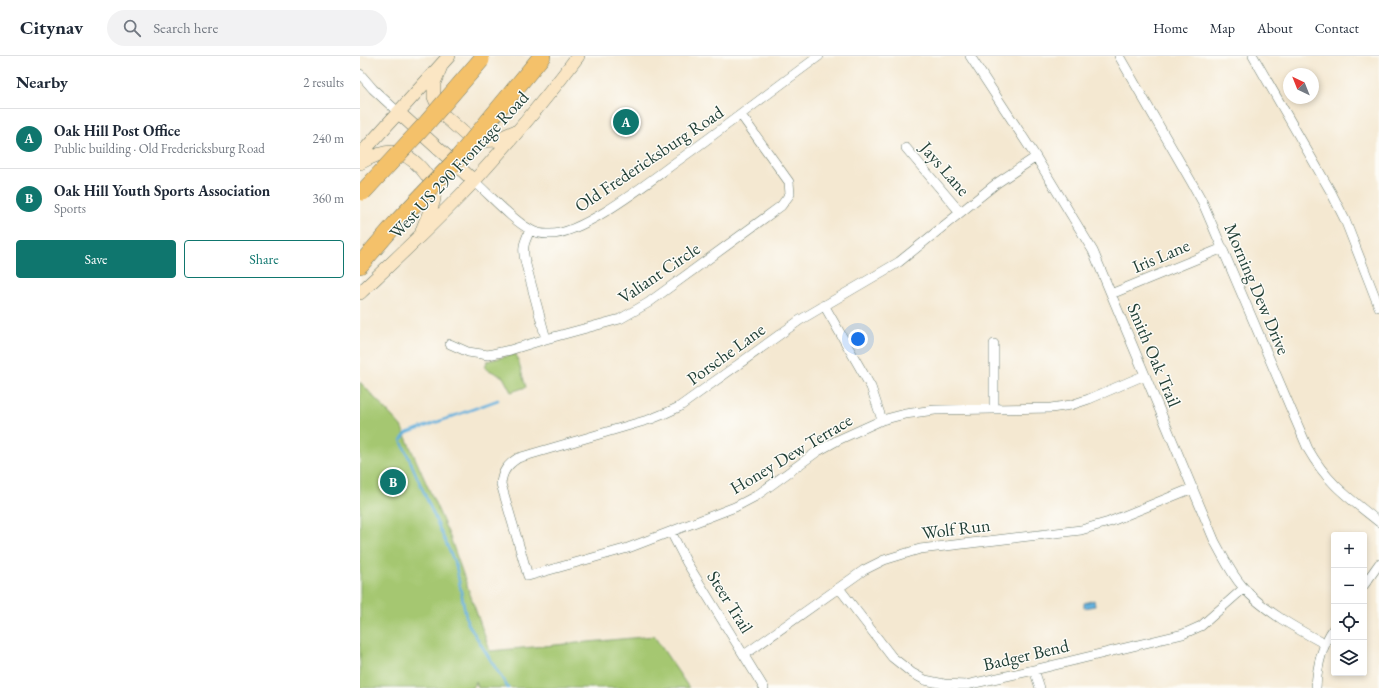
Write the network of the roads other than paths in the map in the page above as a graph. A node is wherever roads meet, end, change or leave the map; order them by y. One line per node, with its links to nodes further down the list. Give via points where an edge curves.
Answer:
1 (542, 56): 23 (highway, bridge, via 458,158)
2 (578, 56): 12 (main road, West US 290 Frontage Road)
3 (819, 56): 11 (street, Old Fredericksburg Road)
4 (970, 56): 15 (street, Smith Oak Trail)
5 (1119, 56): 22 (street, Morning Dew Drive, via 1192,183)
6 (1253, 56): 27 (street, via 1343,215)
7 (483, 58): 18 (highway, bridge)
8 (445, 60): 10 (main road); 12 (main road, via 434,83 434,97 441,113 466,135 480,141 496,140)
9 (360, 74): 10 (street)
10 (399, 113): 14 (main road); 17 (main road)
11 (741, 115): 20 (street, Old Fredericksburg Road, via 622,201 576,228 550,235); 28 (street, Valiant Circle, via 789,182 790,194 781,206 648,302 620,319)
12 (520, 129): 17 (main road, West US 290 Frontage Road)
13 (906, 148): 19 (street, Jays Lane)
14 (360, 155)
15 (1036, 157): 19 (street, Porsche Lane); 25 (street, Smith Oak Trail, via 1093,251)
16 (360, 164): 21 (main road, via 373,156 392,152 407,156 428,175 434,199)
17 (474, 181): 20 (street, Old Fredericksburg Road); 21 (main road, West US 290 Frontage Road)
18 (361, 193)
19 (960, 212): 26 (street, Porsche Lane, via 899,262)
20 (530, 230): 28 (street, via 523,248)
21 (420, 236): 24 (main road, West US 290 Frontage Road)
22 (1223, 248): 25 (street, Iris Lane); 35 (street, Morning Dew Drive, via 1308,449 1329,480)
23 (360, 265)
24 (360, 293)
25 (1111, 294): 31 (street, Smith Oak Trail)
26 (824, 305): 33 (street, via 871,387); 38 (street, Porsche Lane, via 694,397 666,413 518,458 510,463 501,484)
27 (1379, 307)
28 (546, 339): 29 (street, Valiant Circle, via 488,355 468,352)
29 (450, 344)
30 (994, 344): 32 (street)
31 (1145, 375): 32 (street, Honey Dew Terrace, via 1071,405 1051,408); 34 (street, Smith Oak Trail)
32 (994, 408): 33 (street, Honey Dew Terrace, via 935,410)
33 (882, 420): 36 (street, Honey Dew Terrace, via 831,444 746,502)
34 (1193, 488): 40 (street, Wolf Run, via 1109,522 1081,530 920,549 901,554 864,570); 41 (street, Smith Oak Trail, via 1228,568)
35 (1379, 522)
36 (671, 532): 38 (street, Honey Dew Terrace, via 628,548); 44 (street, Steer Trail, via 687,563)
37 (1379, 564): 39 (street)
38 (528, 576)
39 (1367, 581)
40 (839, 588): 44 (street, Wolf Run); 45 (street, Badger Bend, via 892,657 904,668 925,680 966,685)
41 (1244, 588): 43 (street, Smith Oak Trail, via 1266,608); 45 (street, Badger Bend, via 1208,621 1194,630)
42 (1331, 633): 43 (street)
43 (1325, 644): 48 (street)
44 (744, 655): 46 (street, Steer Trail)
45 (1034, 670): 47 (street)
46 (764, 688)
47 (1040, 688)
48 (1316, 688)

